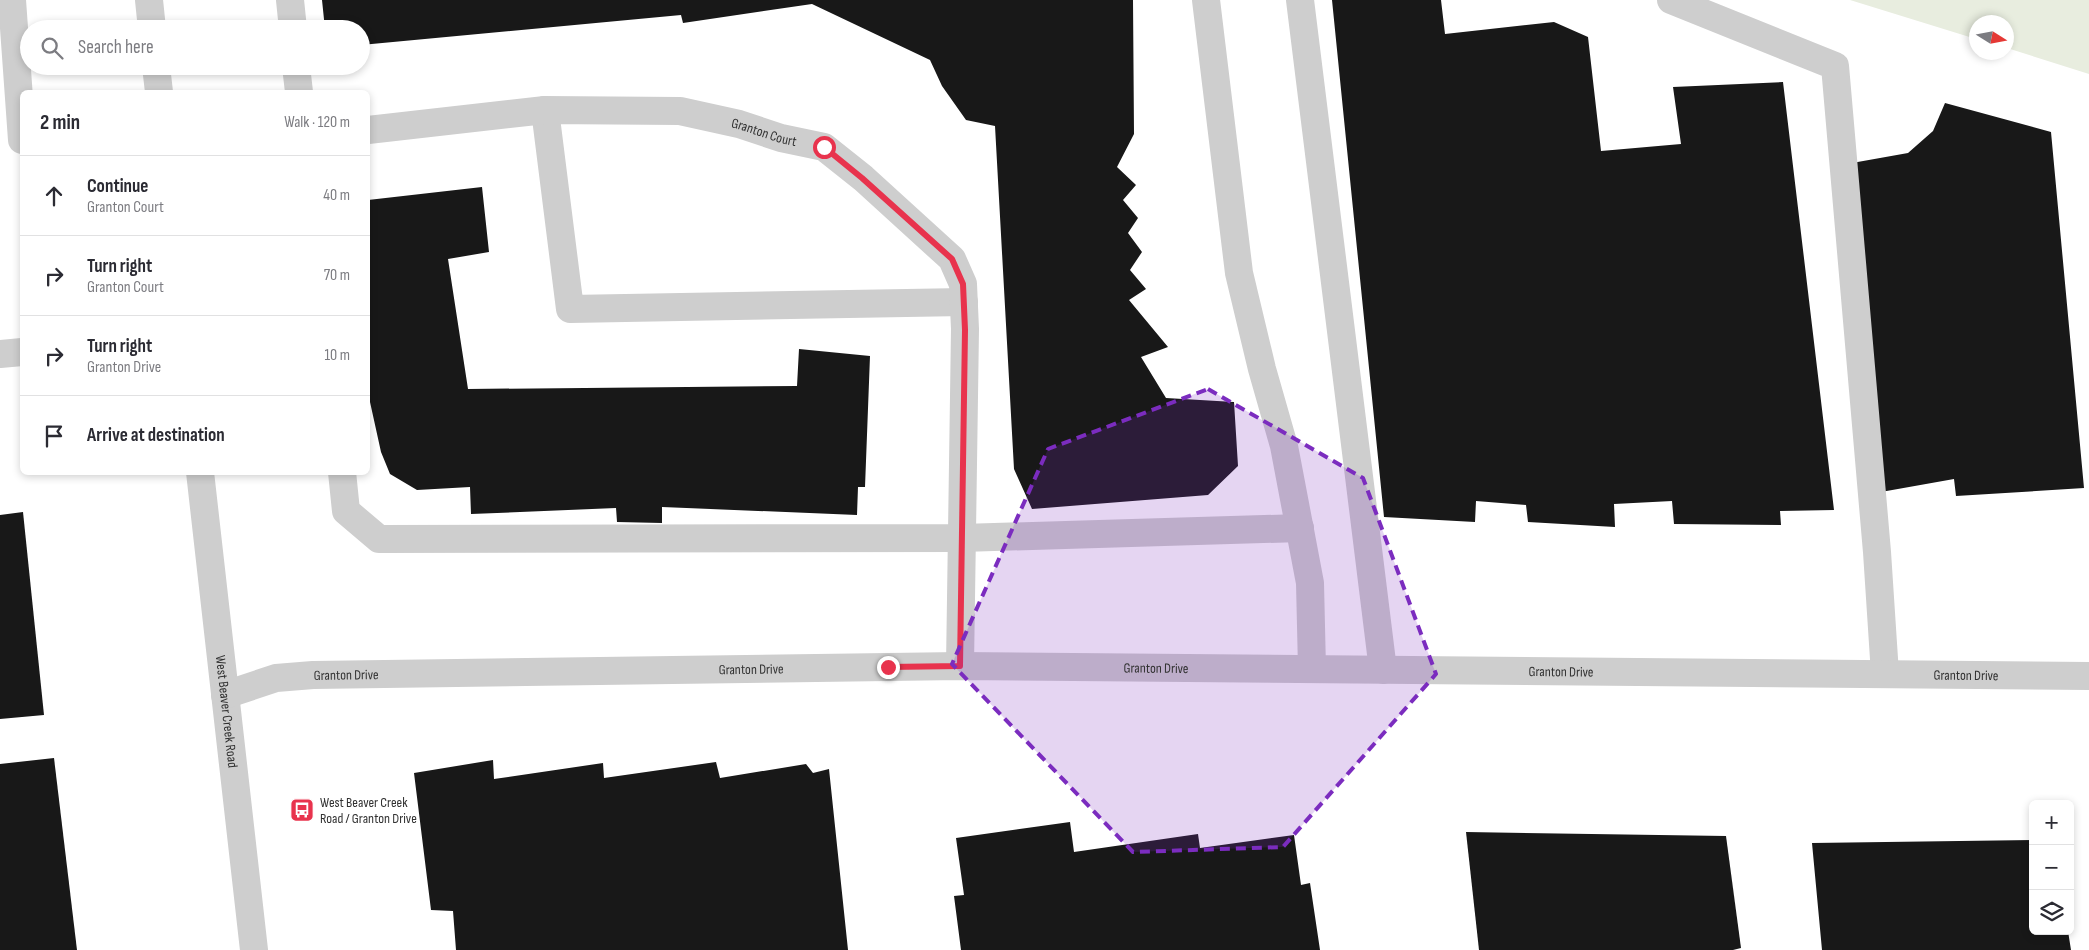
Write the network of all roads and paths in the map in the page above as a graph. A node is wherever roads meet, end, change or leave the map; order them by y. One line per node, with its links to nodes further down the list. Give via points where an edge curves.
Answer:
1 (12, 0): 14 (street)
2 (149, 0): 7 (street)
3 (290, 0): 8 (street)
4 (1206, 0): 21 (street, via 1239,273 1284,446)
5 (1300, 0): 25 (street)
6 (1671, 0): 26 (street, via 1835,66)
7 (151, 20)
8 (292, 20)
9 (157, 75): 11 (street)
10 (297, 75): 12 (street)
11 (159, 90)
12 (299, 90)
13 (545, 110): 15 (street, Granton Court); 16 (street, Granton Court, via 680,111 824,147 952,259 963,284); 16 (street, via 570,309)
14 (20, 112)
15 (370, 130)
16 (964, 302): 22 (street, Granton Court)
17 (20, 352): 18 (street)
18 (0, 354)
19 (200, 475): 28 (street, West Beaver Creek Road)
20 (342, 475): 22 (street, via 346,511 378,539)
21 (1300, 528): 22 (street); 24 (street, via 1310,583)
22 (962, 538): 23 (street, Granton Court)
23 (960, 666): 24 (street, Granton Drive); 28 (street, Granton Drive, via 313,674 276,678)
24 (1312, 669): 25 (street, Granton Drive)
25 (1383, 670): 26 (street, Granton Drive)
26 (1885, 674): 27 (street, Granton Drive)
27 (2089, 676)
28 (225, 695): 29 (street, West Beaver Creek Road)
29 (254, 950)

